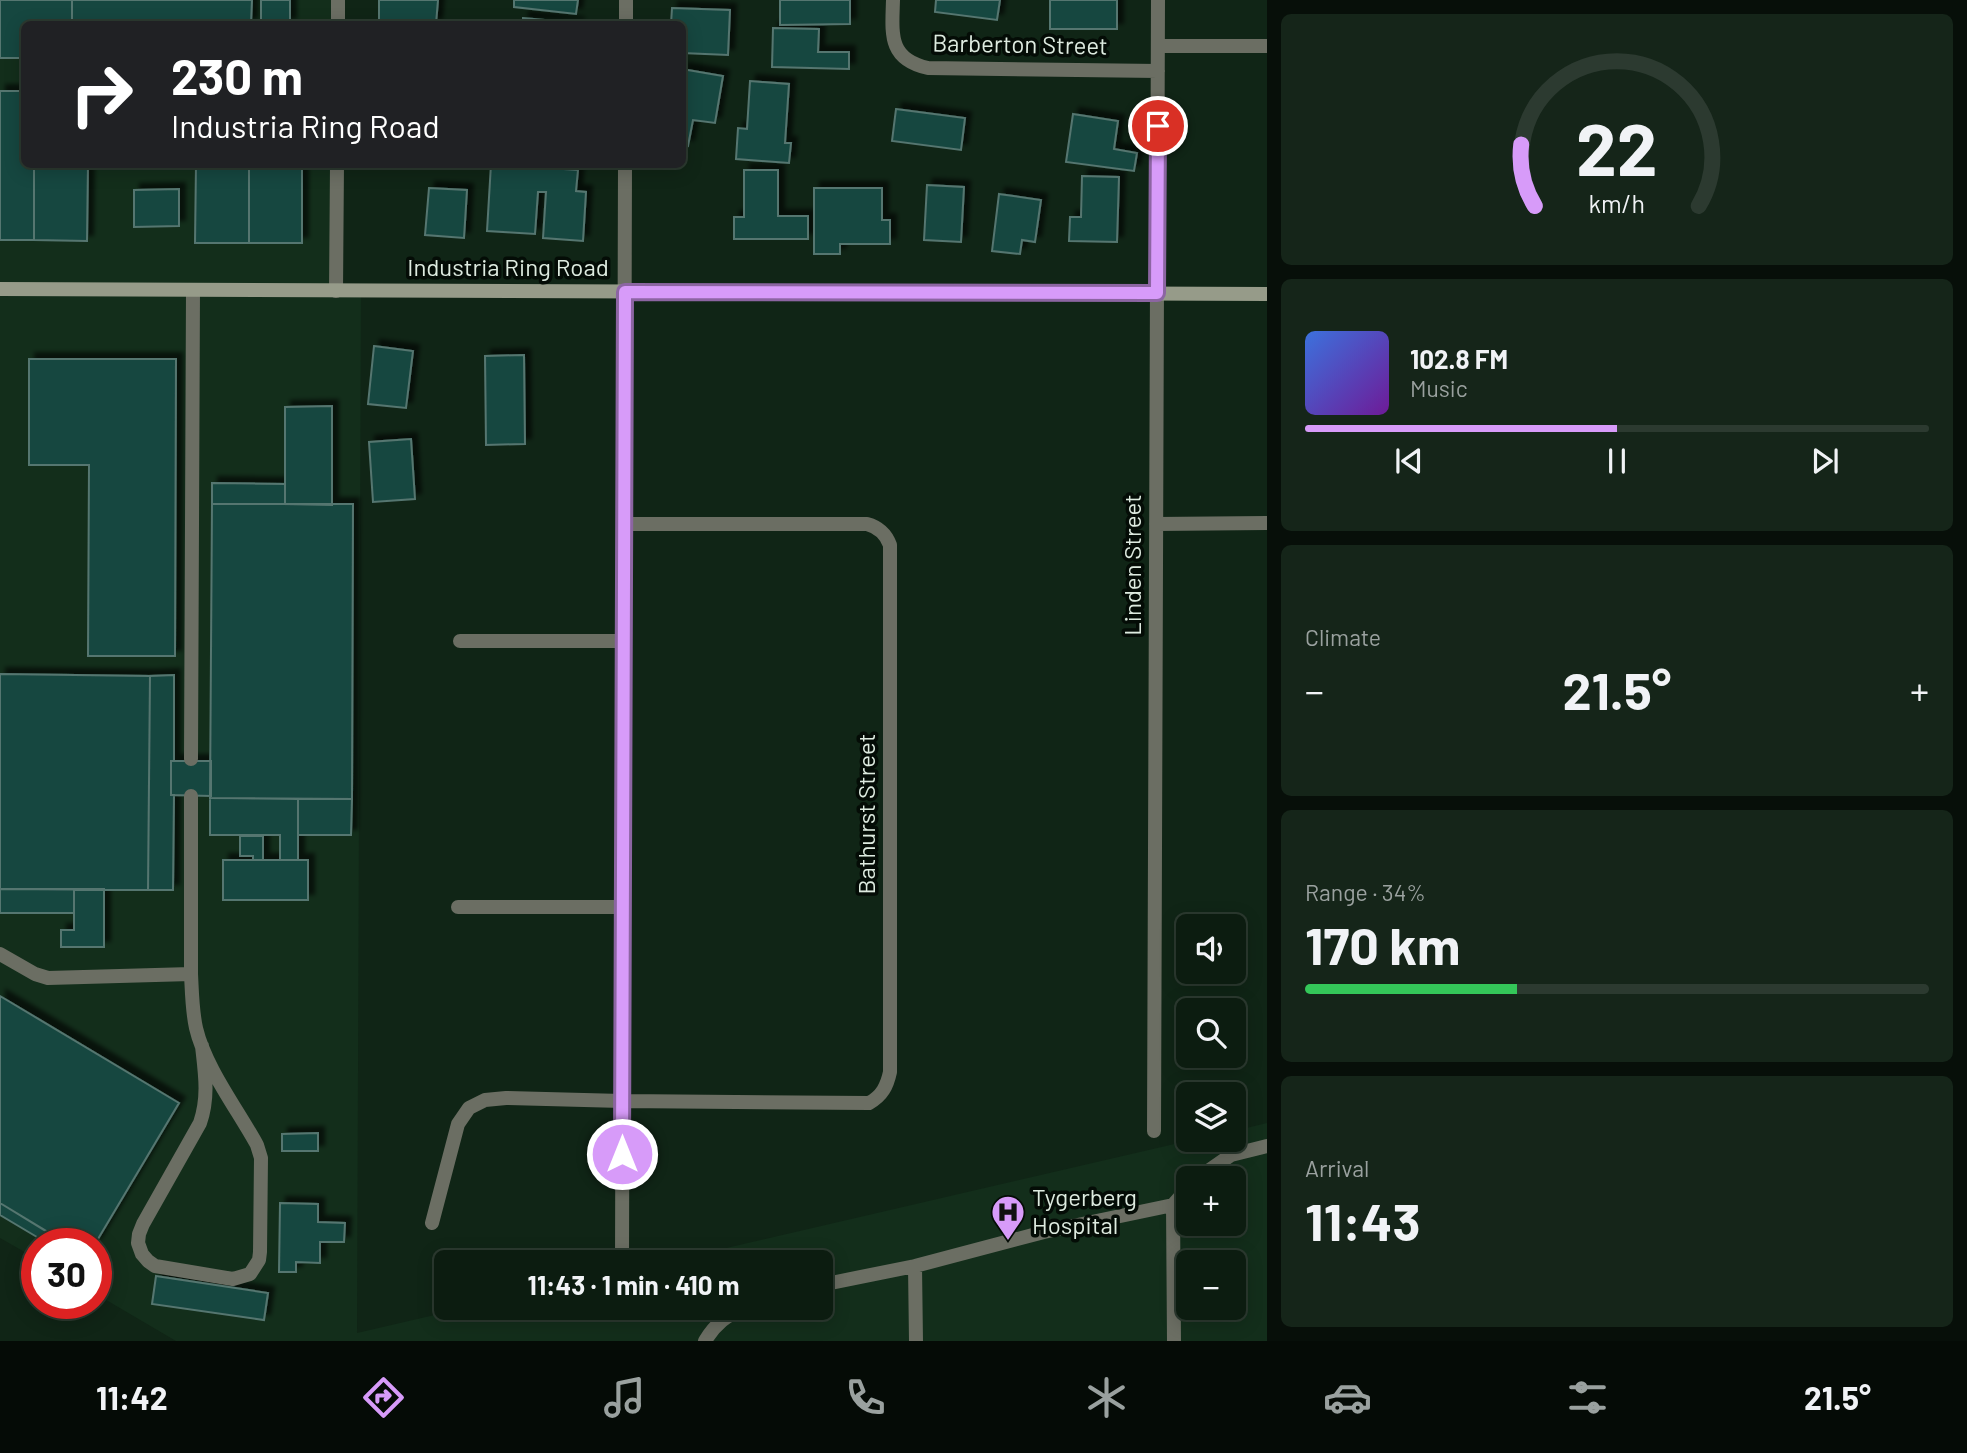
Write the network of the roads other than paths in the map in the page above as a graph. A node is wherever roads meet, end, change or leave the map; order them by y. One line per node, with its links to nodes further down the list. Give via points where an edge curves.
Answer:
1 (338, 0): 5 (street)
2 (626, 0): 6 (street)
3 (892, 0): 9 (street, Barberton Street, via 892,39 913,65)
4 (1158, 0): 7 (street, Linden Street)
5 (338, 21)
6 (626, 21)
7 (1158, 46): 8 (street); 9 (street, Linden Street)
8 (1267, 46)
9 (1158, 71): 16 (street, Linden Street)
10 (337, 168): 14 (street)
11 (625, 168): 15 (street)
12 (0, 289): 13 (street, Industria Ring Road)
13 (192, 290): 14 (street, Industria Ring Road); 23 (street)
14 (336, 291): 15 (street, Industria Ring Road)
15 (625, 292): 16 (street, Industria Ring Road); 19 (street)
16 (1157, 293): 17 (street, Industria Ring Road); 20 (street, Linden Street)
17 (1267, 293)
18 (1267, 523): 20 (street)
19 (624, 524): 22 (street); 30 (street, Bathurst Street, via 867,524 887,537 890,1072 884,1091 869,1103)
20 (1156, 524): 31 (street, Linden Street)
21 (460, 641): 22 (street)
22 (624, 641): 26 (street)
23 (191, 759)
24 (191, 796): 28 (street)
25 (458, 907): 26 (street)
26 (623, 907): 30 (street)
27 (0, 954): 28 (street, via 48,978)
28 (191, 974): 29 (street)
29 (202, 1046): 29 (street, via 261,1157 260,1252 255,1267 243,1278 155,1266 138,1243 142,1224 200,1124 207,1087)
30 (622, 1101): 36 (street, via 506,1098 468,1108 457,1124); 37 (street)
31 (1154, 1131)
32 (1267, 1146): 33 (street, via 1231,1155)
33 (1215, 1166)
34 (1176, 1202): 35 (street)
35 (1173, 1205): 38 (street); 43 (street)
36 (432, 1223)
37 (622, 1250)
38 (915, 1266): 39 (street); 42 (street)
39 (833, 1283)
40 (722, 1320): 41 (street)
41 (705, 1341)
42 (916, 1341)
43 (1174, 1341)

